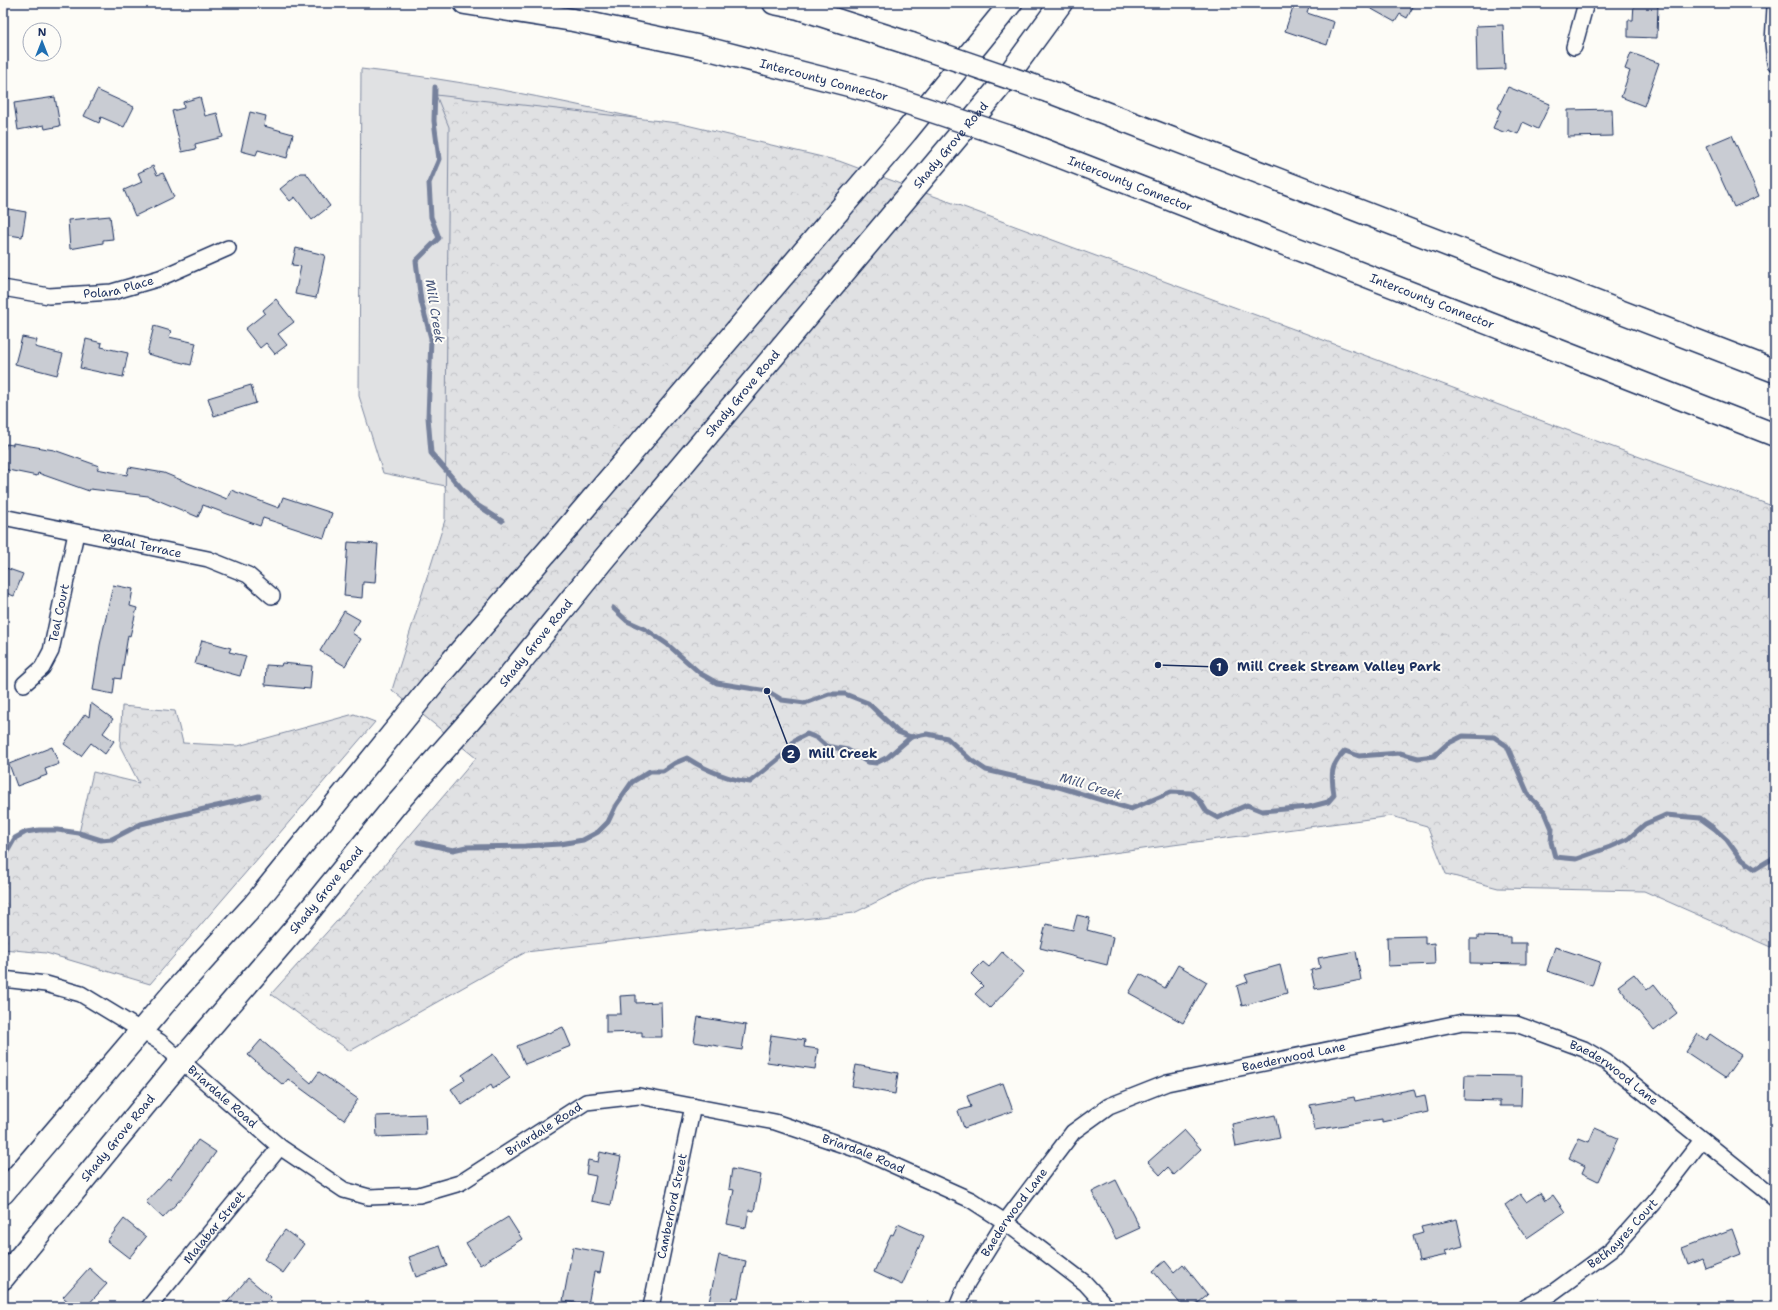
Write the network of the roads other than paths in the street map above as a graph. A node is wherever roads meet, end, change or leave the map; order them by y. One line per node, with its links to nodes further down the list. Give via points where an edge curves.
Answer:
1 (465, 3): 12 (main road, Intercounty Connector, bridge, via 573,20 678,42 872,91 1010,137)
2 (774, 3): 11 (main road, bridge, via 799,8 1048,91)
3 (1011, 3): 18 (main road, via 901,137 444,670 253,906 174,991)
4 (1061, 3): 19 (main road, Shady Grove Road, via 1002,84 602,561 505,681 397,804)
5 (1586, 3): 7 (street)
6 (1775, 7): 8 (street)
7 (1574, 47)
8 (1775, 63)
9 (228, 248): 10 (street, Polara Place, via 160,278 112,292 49,296)
10 (3, 288)
11 (1775, 371)
12 (1775, 435)
13 (3, 518): 14 (street, Rydal Terrace)
14 (76, 533): 15 (street, Rydal Terrace, via 208,559 248,576); 16 (street, Teal Court, via 51,651 42,668)
15 (272, 596)
16 (24, 684)
17 (3, 979): 18 (street, Briardale Road, via 46,984 81,994)
18 (142, 1030): 19 (street, Briardale Road); 23 (main road)
19 (181, 1061): 22 (street, Briardale Road); 26 (main road, Shady Grove Road)
20 (693, 1106): 22 (street, Briardale Road, via 639,1096 586,1102 460,1183 419,1195 369,1197 344,1190); 25 (street, Briardale Road, via 775,1122 864,1152 971,1200); 28 (street, Camberford Street)
21 (1702, 1140): 24 (street, Baederwood Lane); 25 (street, Baederwood Lane, via 1606,1062 1584,1049 1516,1024 1464,1022 1167,1083 1109,1106 1073,1132); 31 (street, Bethayres Court, via 1654,1202 1612,1249 1552,1293)
22 (280, 1147): 27 (street, Malabar Street)
23 (3, 1194)
24 (1775, 1198)
25 (1005, 1222): 29 (street, Baederwood Lane, via 967,1283); 30 (street, Briardale Road, via 1085,1283)
26 (3, 1278)
27 (149, 1307)
28 (651, 1307)
29 (957, 1307)
30 (1107, 1307)
31 (1525, 1307)

